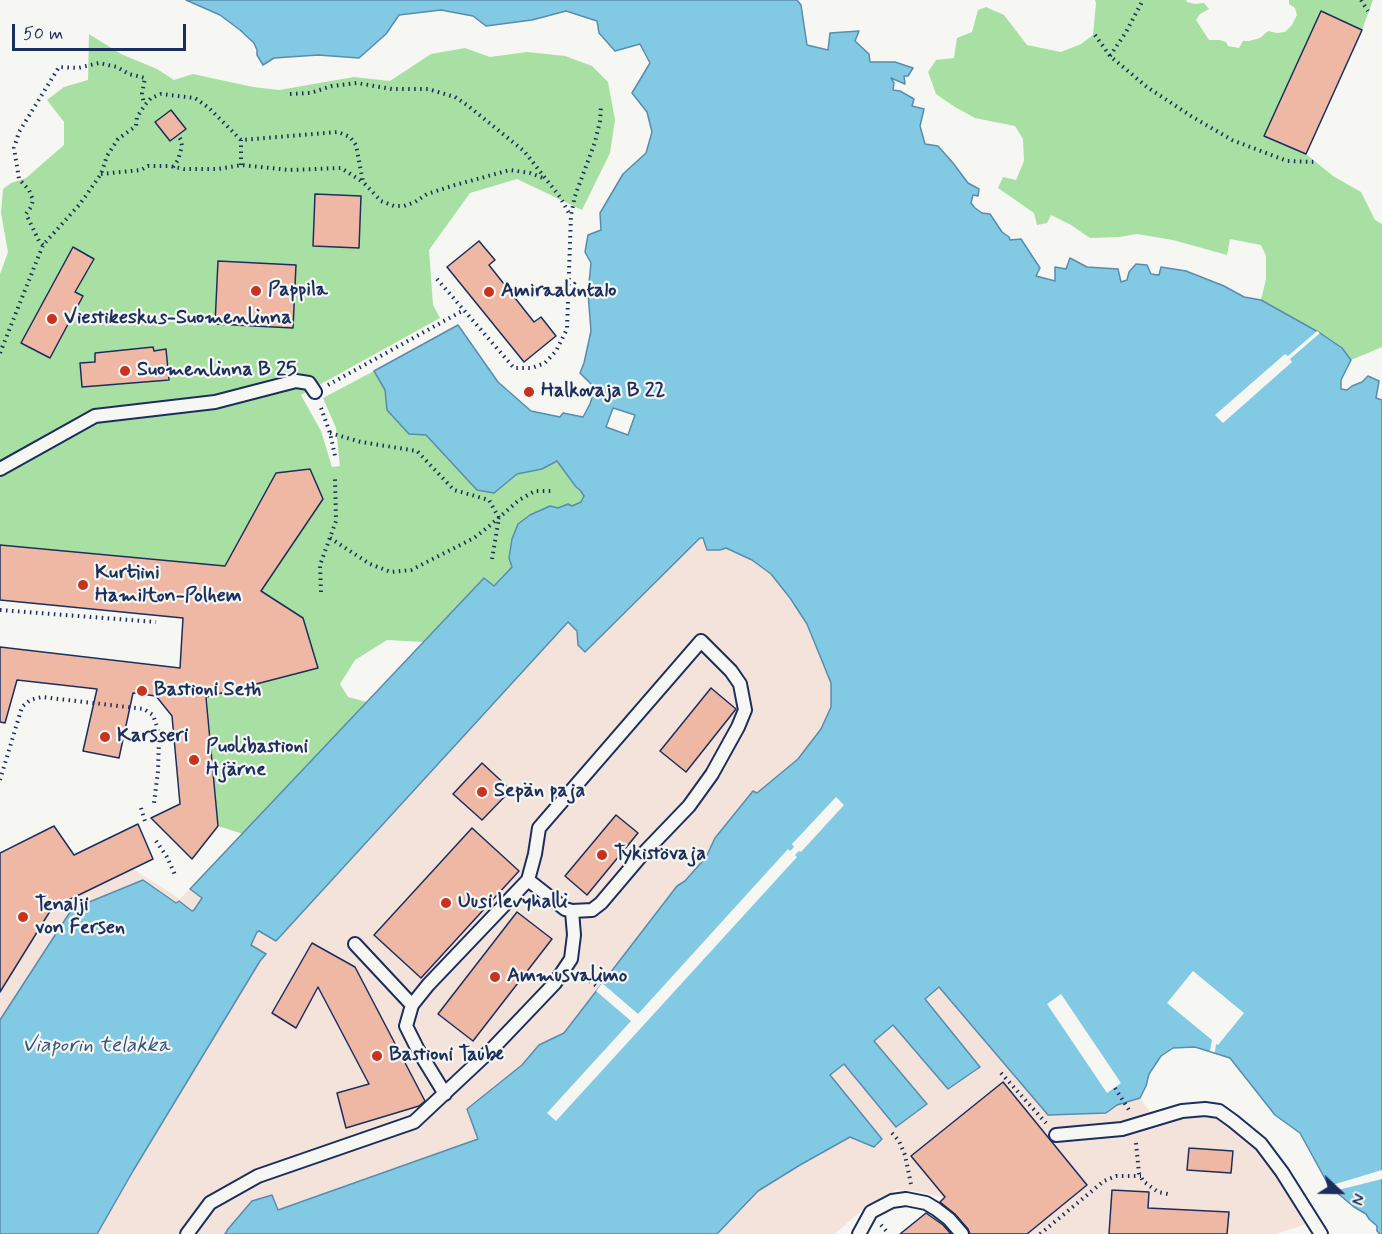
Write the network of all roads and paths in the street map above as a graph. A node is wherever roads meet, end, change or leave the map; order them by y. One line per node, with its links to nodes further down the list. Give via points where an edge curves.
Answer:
1 (1143, 0): 5 (path)
2 (1361, 0): 3 (path)
3 (1368, 11)
4 (1095, 35): 5 (path)
5 (1110, 56): 11 (path, via 1147,87 1232,140 1287,161)
6 (290, 94): 15 (path, via 357,83 392,89 428,89 455,97 524,151)
7 (145, 105): 10 (path, via 161,94 195,98); 14 (path, via 136,126 118,140 107,156); 18 (path, via 145,78 99,63 59,67 19,132 14,148 18,180 33,200 26,214)
8 (601, 107): 17 (path, via 595,142)
9 (178, 135): 13 (path, via 182,146)
10 (241, 140): 12 (path); 16 (path, via 338,132 350,136 356,146)
11 (1316, 162)
12 (241, 165): 13 (path, via 218,170); 16 (path, via 289,170 341,168)
13 (173, 167): 14 (path, via 148,166)
14 (101, 174): 18 (path)
15 (546, 179): 16 (path, via 510,170 427,194 405,206 381,201); 17 (path)
16 (363, 182)
17 (571, 215): 20 (path, via 567,329 545,363 514,368)
18 (43, 245): 21 (path)
19 (437, 279): 20 (path)
20 (464, 310): 22 (path)
21 (0, 352)
22 (315, 392): 23 (path); 25 (lane, via 309,383 296,381 215,402 95,417)
23 (330, 433): 24 (path); 28 (path, via 417,451 454,490 489,500)
24 (335, 456)
25 (0, 469)
26 (335, 478): 29 (path, via 336,521)
27 (553, 491): 28 (path, via 535,491)
28 (499, 518): 29 (path, via 474,538 411,570 391,572 370,564); 30 (path)
29 (330, 538): 31 (path, via 320,565)
30 (492, 559)
31 (321, 592)
32 (0, 610): 33 (path)
33 (156, 622)
34 (0, 780): 35 (path, via 22,707 30,700 42,697 144,709 153,715 159,739)
35 (154, 803)
36 (141, 808): 37 (path)
37 (145, 821)
38 (156, 840): 39 (path)
39 (176, 877)
40 (528, 880): 41 (lane); 41 (lane, via 539,828 702,641 740,684 745,710 738,728 688,806 601,903 592,910); 43 (lane)
41 (572, 911): 46 (lane, via 571,959 555,983)
42 (355, 944): 43 (lane)
43 (412, 1005): 46 (lane, via 406,1026)
44 (1001, 1073): 49 (path)
45 (1115, 1088): 47 (path)
46 (445, 1094): 55 (lane, via 414,1122 258,1176 210,1203)
47 (1133, 1116)
48 (891, 1132): 53 (path, via 905,1155)
49 (1056, 1135): 60 (lane, via 1122,1129 1182,1110 1219,1111 1261,1144)
50 (1138, 1161): 51 (path)
51 (1141, 1176): 52 (path, via 1158,1192); 59 (path, via 1116,1176 1104,1181)
52 (1168, 1194)
53 (912, 1200): 56 (lane, via 892,1201 871,1212); 58 (lane, via 936,1209)
54 (885, 1230): 57 (path)
55 (187, 1234)
56 (859, 1234)
57 (888, 1234)
58 (962, 1234)
59 (1040, 1234)
60 (1321, 1234)

